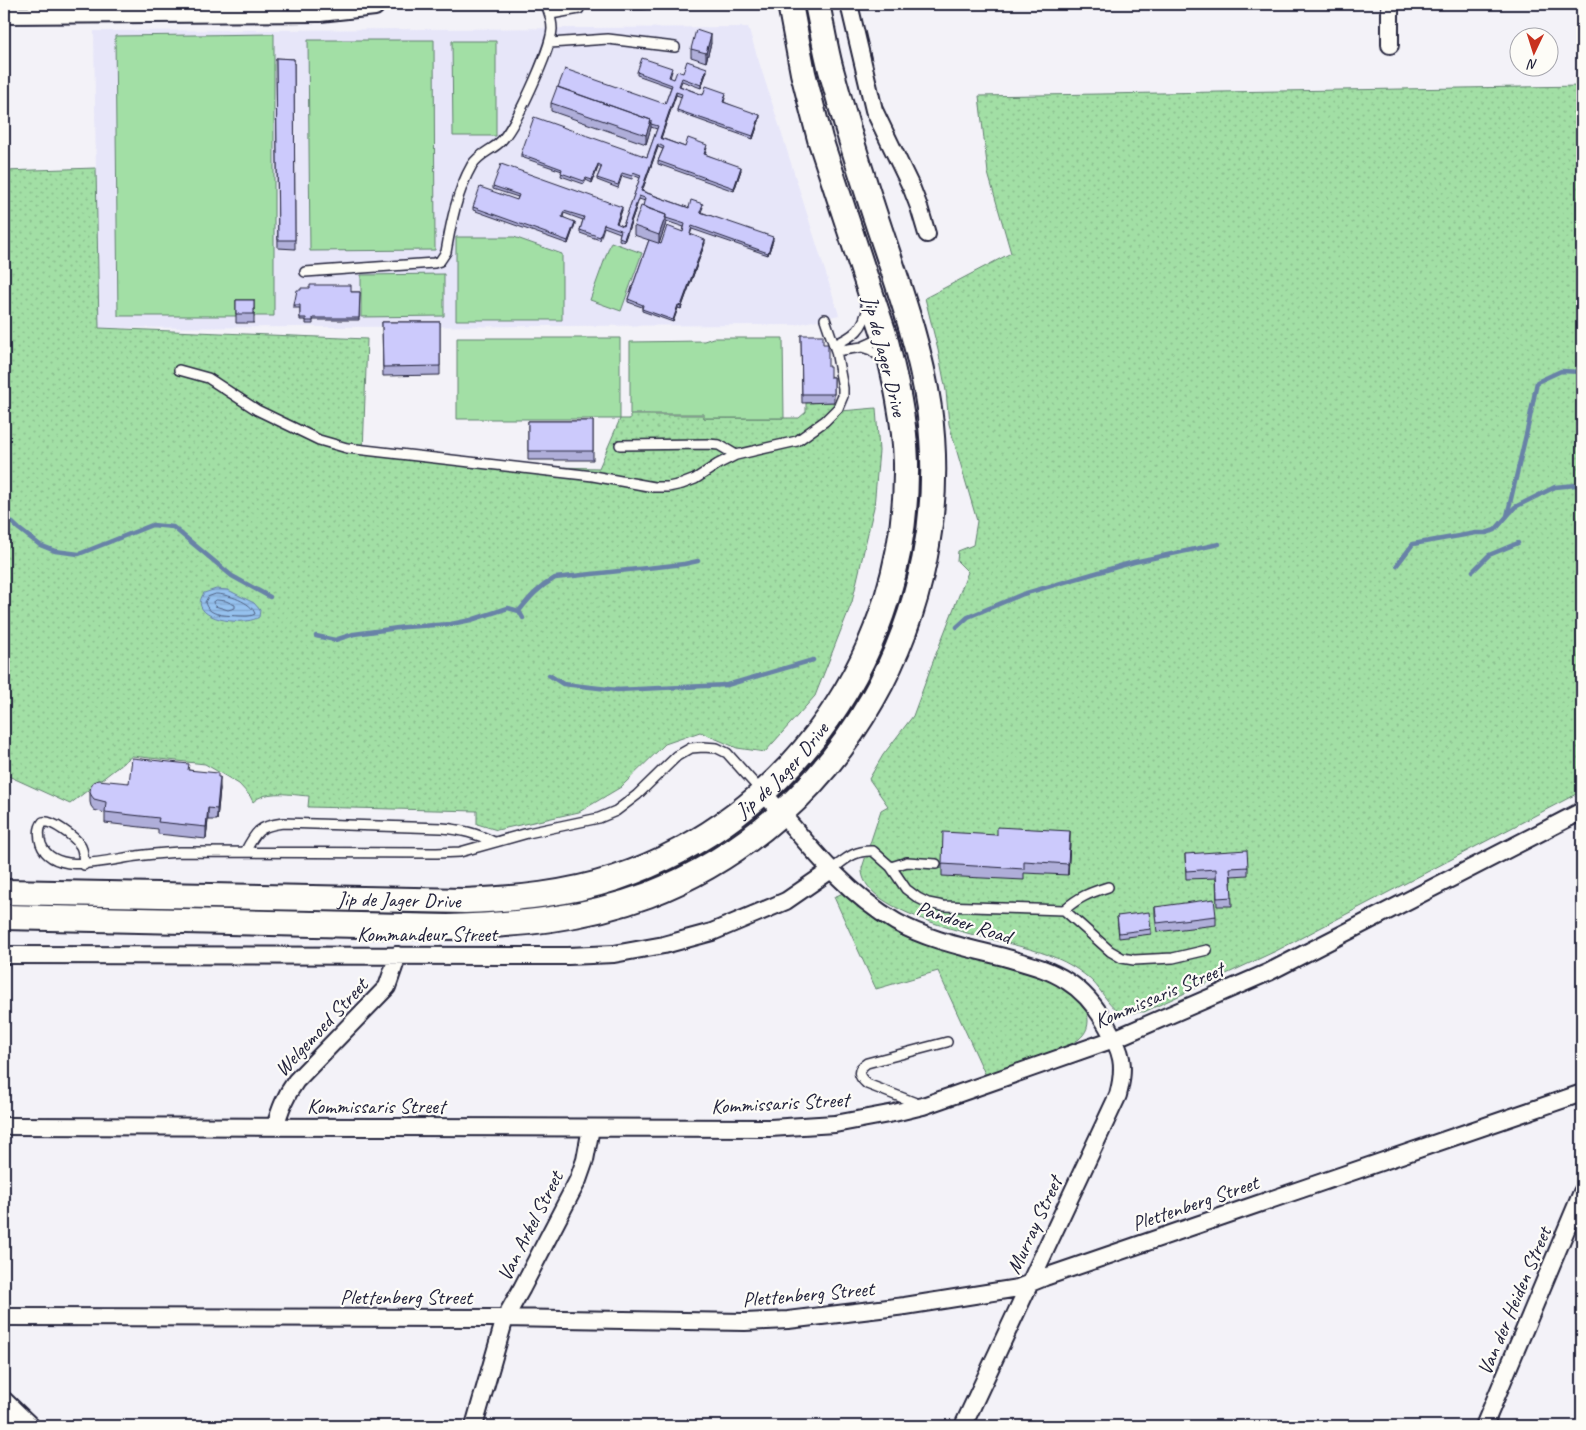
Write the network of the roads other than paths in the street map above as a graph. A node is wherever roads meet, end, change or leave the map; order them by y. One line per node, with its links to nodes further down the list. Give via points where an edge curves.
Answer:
1 (546, 4): 11 (lane)
2 (630, 4): 3 (lane)
3 (643, 4)
4 (790, 4): 19 (main road, Jip de Jager Drive, via 803,74 820,138)
5 (817, 4): 16 (main road, via 830,68)
6 (849, 4): 17 (street, via 874,110 912,189)
7 (1390, 4): 14 (street)
8 (375, 6): 9 (street, via 320,13)
9 (242, 9): 12 (street)
10 (580, 10): 11 (lane)
11 (551, 14): 13 (lane)
12 (4, 15)
13 (550, 44): 15 (lane, via 608,38); 18 (lane, via 508,132 500,143 473,163 459,194 446,252 440,261)
14 (1390, 45)
15 (675, 47)
16 (856, 156): 21 (main road, via 861,204 895,311 893,328); 30 (main road, Jip de Jager Drive, via 920,364 932,438 932,504 928,541 913,606 895,657 874,699 825,768)
17 (927, 234)
18 (305, 272)
19 (868, 286): 21 (main road, Jip de Jager Drive); 23 (lane, via 867,312 861,326)
20 (825, 319): 23 (lane)
21 (884, 337): 22 (lane); 24 (main road, Jip de Jager Drive)
22 (862, 346): 23 (lane); 24 (lane)
23 (835, 348): 27 (lane, via 843,396 838,408 797,441)
24 (892, 367): 28 (main road, Jip de Jager Drive, via 904,432 906,479 903,526 889,593 865,656 836,708 805,749)
25 (179, 370): 27 (lane, via 208,378 257,410 319,440 347,448 594,476 654,487 668,487 695,479)
26 (620, 445): 27 (lane, via 708,444 719,445)
27 (736, 455)
28 (763, 792): 30 (street, Pandoer Road); 31 (lane, via 727,753 716,748 691,748 677,756 616,811 599,818); 38 (main road, Jip de Jager Drive, via 706,835 667,857 615,878 531,897 465,901)
29 (1582, 811): 44 (street, Kommissaris Street, via 1269,972)
30 (781, 813): 36 (street, Pandoer Road); 40 (main road, Jip de Jager Drive, via 745,842 674,883 619,904 542,921 448,927)
31 (494, 842): 32 (lane, via 460,852 437,853); 32 (lane, via 466,830 283,823 266,826 259,831)
32 (245, 852): 33 (lane, via 179,852)
33 (84, 864): 33 (lane, via 50,855 40,841 40,825 47,821 52,823 76,840 83,850)
34 (936, 864): 35 (lane, via 907,862)
35 (891, 867): 36 (lane, via 873,851 862,850); 39 (lane, via 906,889 928,903)
36 (832, 870): 43 (street, Kommandeur Street, via 786,901 712,932 664,945 614,954 568,956); 44 (street, Pandoer Road, via 866,902 895,922 925,936 1054,973 1090,1000)
37 (1108, 887): 39 (lane, via 1076,900)
38 (4, 892)
39 (1064, 910): 41 (lane, via 1122,958 1173,958)
40 (4, 917)
41 (1207, 950)
42 (4, 955): 43 (street, Kommandeur Street)
43 (397, 956): 49 (street, Welgemoed Street, via 387,986 296,1081 281,1106)
44 (1114, 1039): 47 (street, Kommissaris Street); 52 (street, Murray Street, via 1122,1064 1118,1094)
45 (947, 1042): 47 (lane, via 867,1063 859,1072 867,1084)
46 (1582, 1093): 52 (street, Plettenberg Street)
47 (923, 1106): 50 (street, Kommissaris Street, via 864,1119 802,1127)
48 (4, 1126): 49 (street, Kommissaris Street)
49 (275, 1127): 50 (street, Kommissaris Street)
50 (591, 1128): 54 (street, Van Arkel Street, via 578,1180)
51 (1582, 1192): 59 (street, Van der Heiden Street)
52 (1030, 1283): 54 (street, Plettenberg Street, via 1018,1288 905,1306 788,1320); 58 (street, Murray Street)
53 (4, 1317): 54 (street, Plettenberg Street)
54 (505, 1318): 57 (street, Van Arkel Street)
55 (4, 1400): 56 (street)
56 (31, 1426)
57 (474, 1426)
58 (963, 1426)
59 (1484, 1426)

